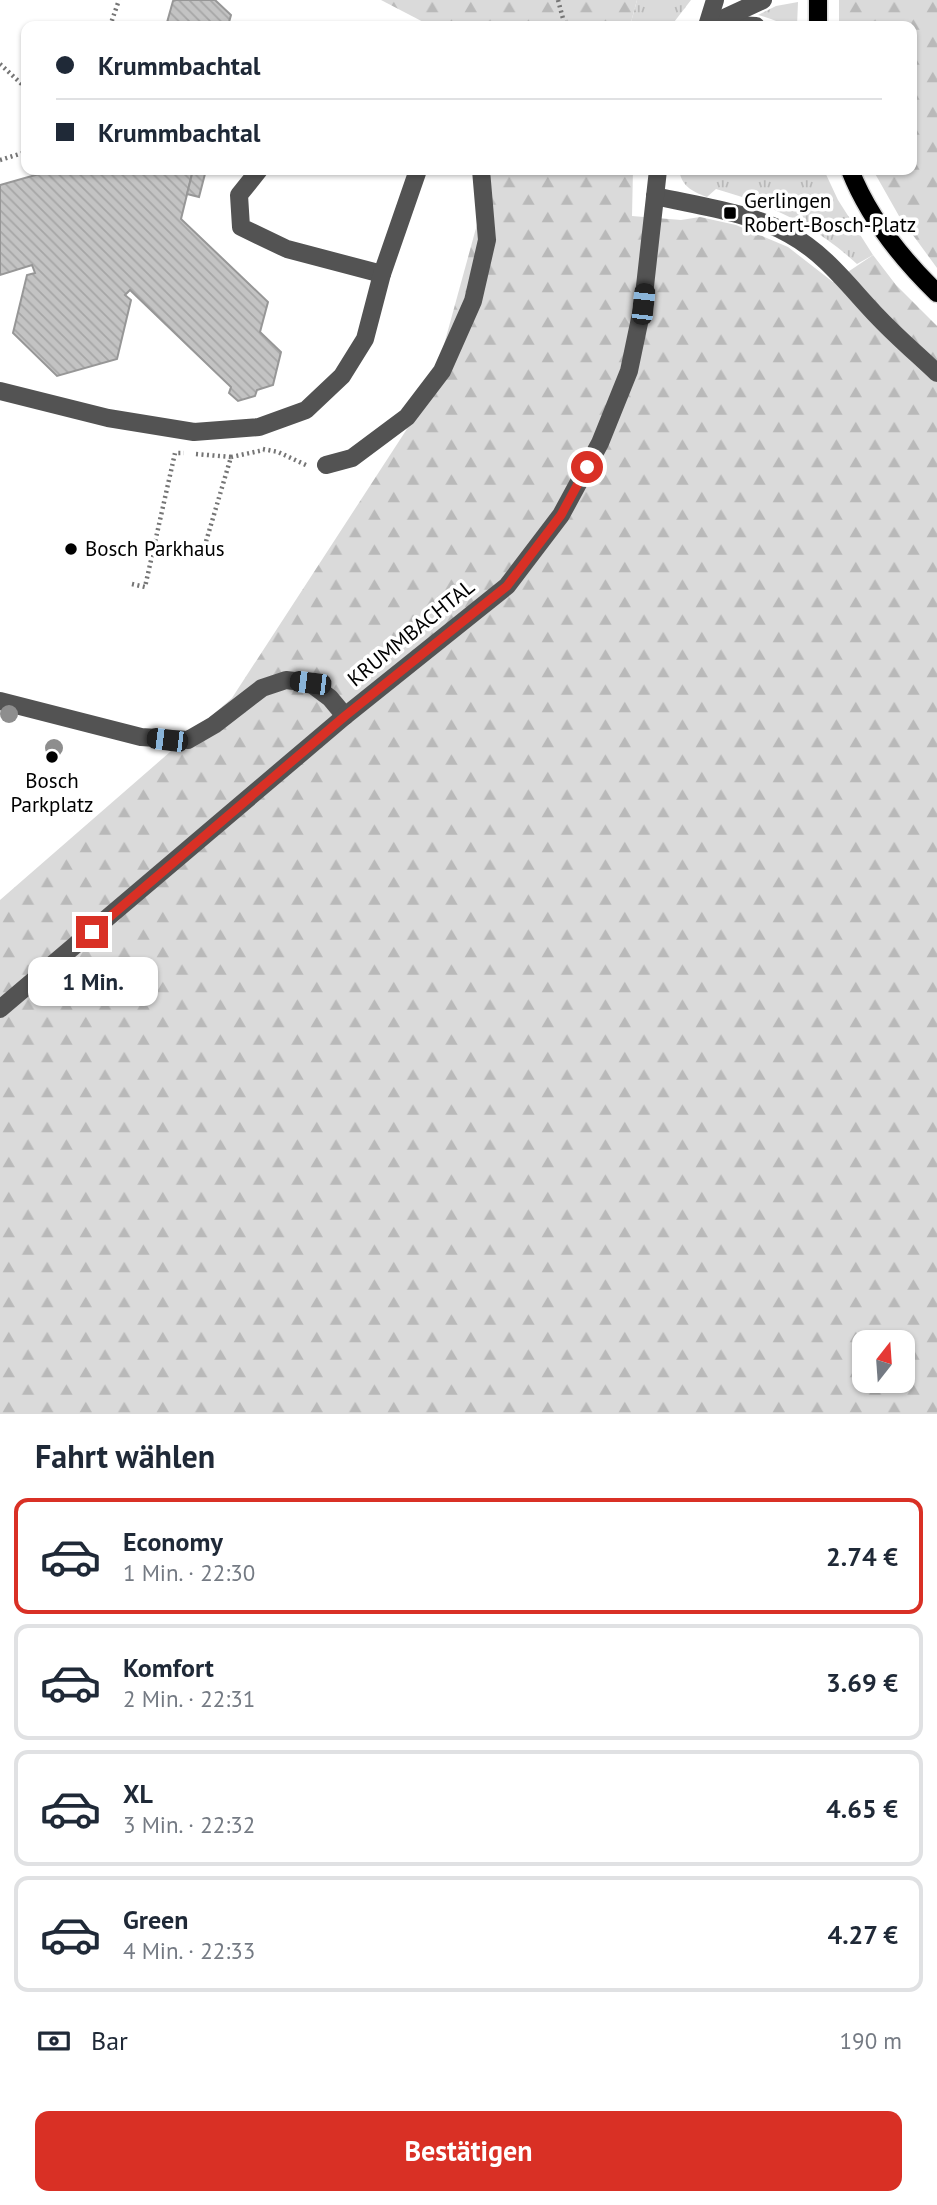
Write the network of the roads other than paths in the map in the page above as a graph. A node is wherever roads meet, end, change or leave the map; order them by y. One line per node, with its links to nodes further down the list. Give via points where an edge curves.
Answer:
1 (715, 0): 4 (street)
2 (763, 0): 5 (street)
3 (818, 0): 6 (main road)
4 (709, 21)
5 (719, 21)
6 (818, 21)
7 (255, 175): 13 (street, via 239,195 242,227 287,249)
8 (416, 175): 13 (street)
9 (481, 175): 17 (street, via 487,240 473,301 442,371 407,417 352,458)
10 (657, 175): 12 (street, KRUMMBACHTAL)
11 (853, 175): 14 (main road, via 877,222)
12 (655, 196): 15 (street, via 730,213 788,233 844,277); 19 (street, KRUMMBACHTAL, via 643,304 629,371 600,443 561,515 507,586)
13 (382, 274): 16 (street, via 365,339 342,376 306,410 259,427 194,432 108,418)
14 (937, 293)
15 (937, 373)
16 (0, 391)
17 (326, 465)
18 (0, 701): 19 (street, via 141,737 188,740 262,688 286,680 310,683)
19 (345, 716): 20 (street, KRUMMBACHTAL)
20 (0, 1009)

